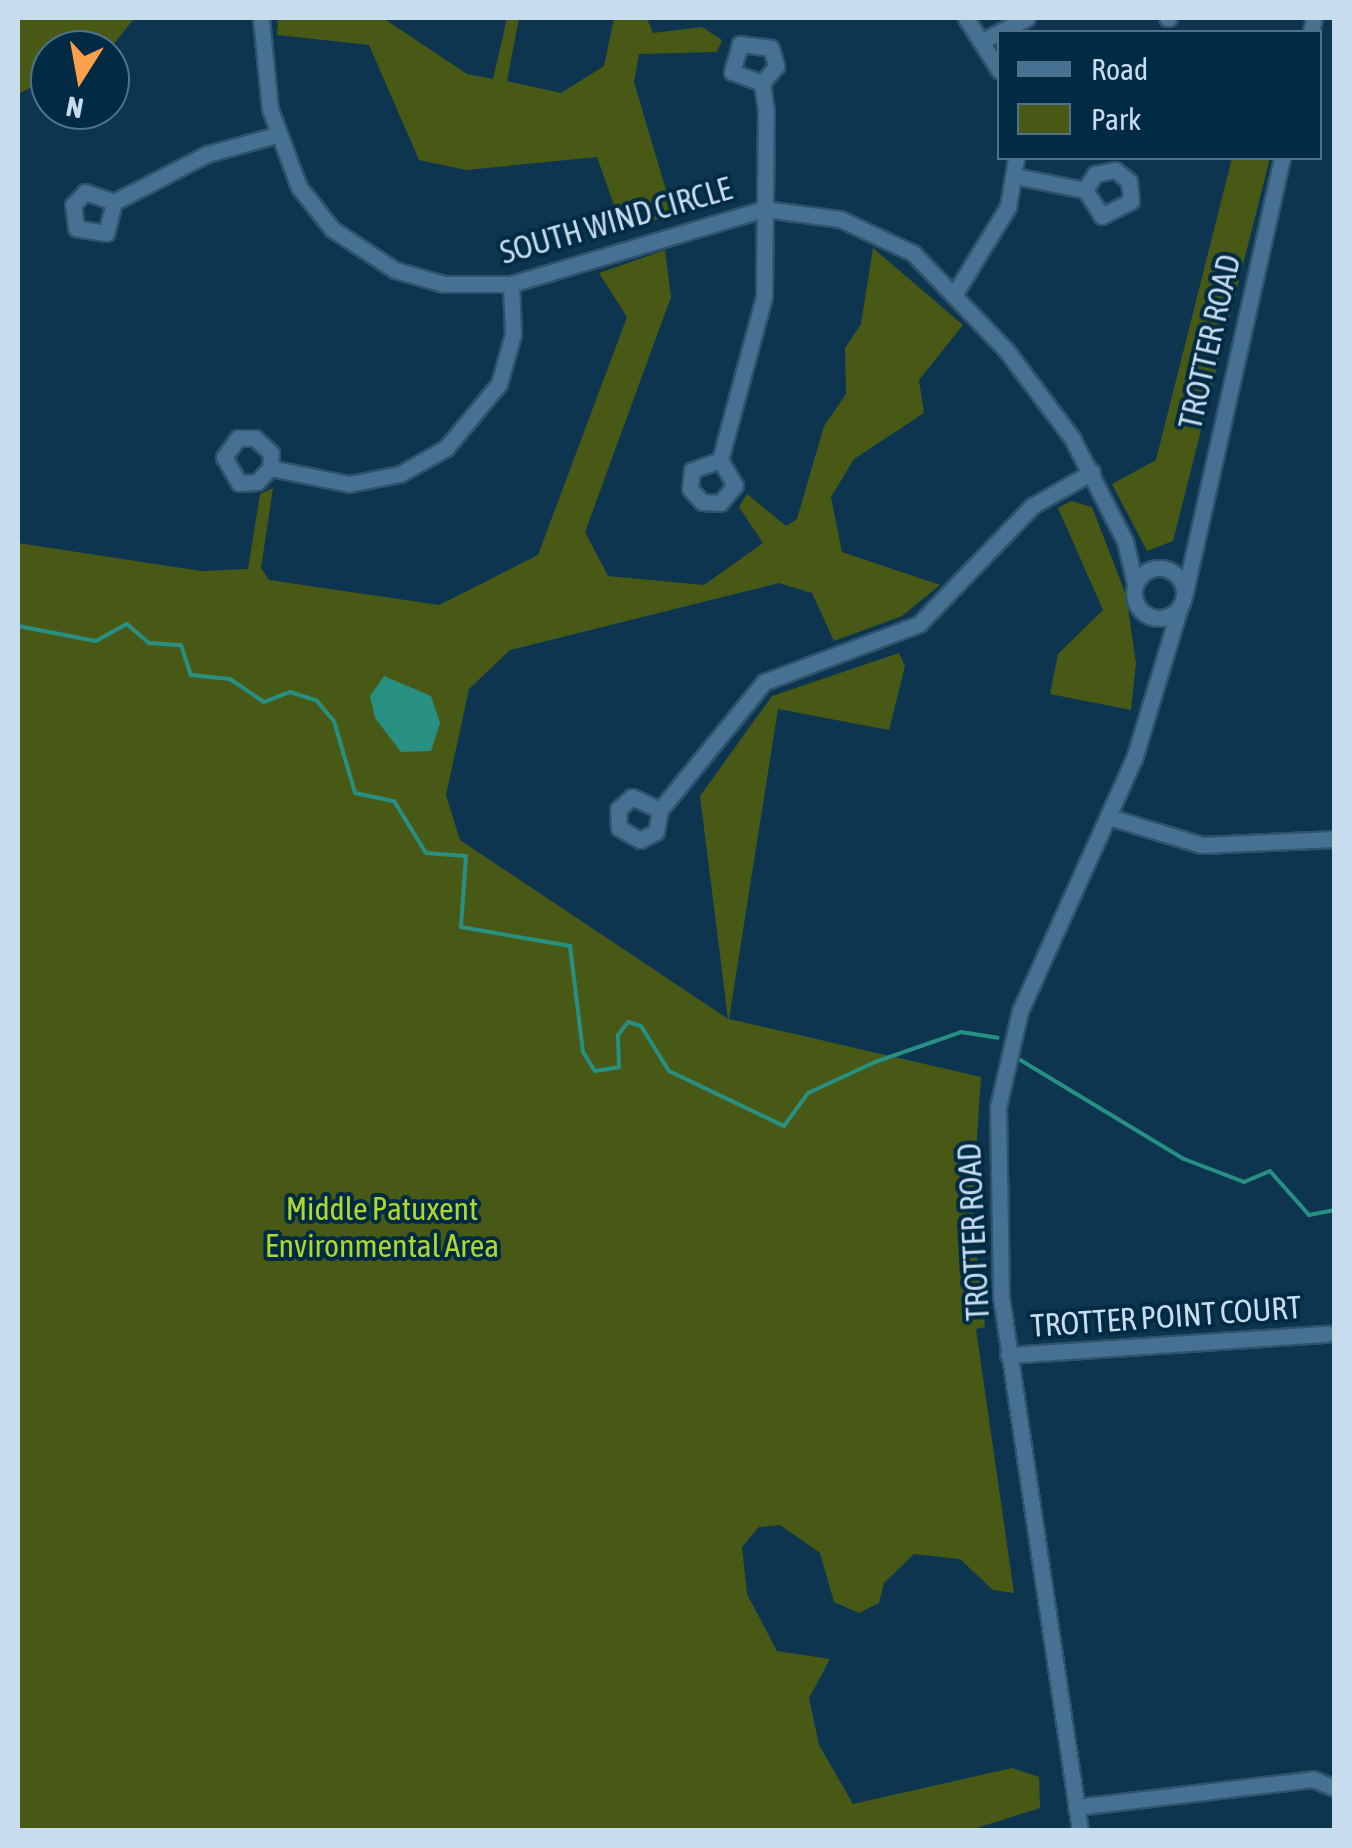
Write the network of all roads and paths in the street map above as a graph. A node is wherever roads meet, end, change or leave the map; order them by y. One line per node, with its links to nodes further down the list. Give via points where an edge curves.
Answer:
1 (261, 18): 9 (street, SOUTH WIND CIRCLE)
2 (966, 18): 6 (street)
3 (1027, 18): 4 (street)
4 (1004, 30)
5 (997, 33): 6 (street)
6 (984, 40): 7 (street)
7 (997, 64)
8 (762, 84): 15 (street)
9 (276, 135): 14 (street, via 207,154); 16 (street, SOUTH WIND CIRCLE, via 314,210 372,258 444,284)
10 (1016, 160): 12 (street)
11 (1282, 160): 21 (street, TROTTER ROAD)
12 (1015, 176): 13 (street); 17 (street, via 996,231)
13 (1085, 190)
14 (114, 202)
15 (764, 209): 16 (street, SOUTH WIND CIRCLE); 17 (street, SOUTH WIND CIRCLE, via 865,228); 18 (street, via 760,322)
16 (511, 284): 19 (street, via 513,334 499,384 446,448 376,481 326,483)
17 (955, 293): 20 (street, SOUTH WIND CIRCLE, via 1035,384)
18 (720, 460)
19 (270, 468)
20 (1092, 472): 22 (street, SOUTH WIND CIRCLE); 28 (street, via 1032,506 919,624 752,691 684,790)
21 (1192, 540): 23 (street); 25 (street, TROTTER ROAD)
22 (1125, 541): 23 (street, SOUTH WIND CIRCLE); 24 (street, SOUTH WIND CIRCLE)
23 (1158, 567): 24 (street); 25 (street, via 1178,574)
24 (1135, 584): 26 (street)
25 (1182, 600): 26 (street, via 1167,617); 27 (street, TROTTER ROAD)
26 (1144, 613): 27 (street)
27 (1162, 658): 29 (street, TROTTER ROAD)
28 (660, 810)
29 (1109, 817): 30 (street, via 1202,845); 32 (street, TROTTER ROAD, via 1034,973 1002,1073 995,1185)
30 (1334, 839)
31 (1327, 1334): 32 (street, TROTTER POINT COURT)
32 (1008, 1355): 34 (street, TROTTER ROAD)
33 (1334, 1788): 34 (street, via 1313,1778)
34 (1076, 1807): 35 (street, TROTTER ROAD)
35 (1080, 1830)

